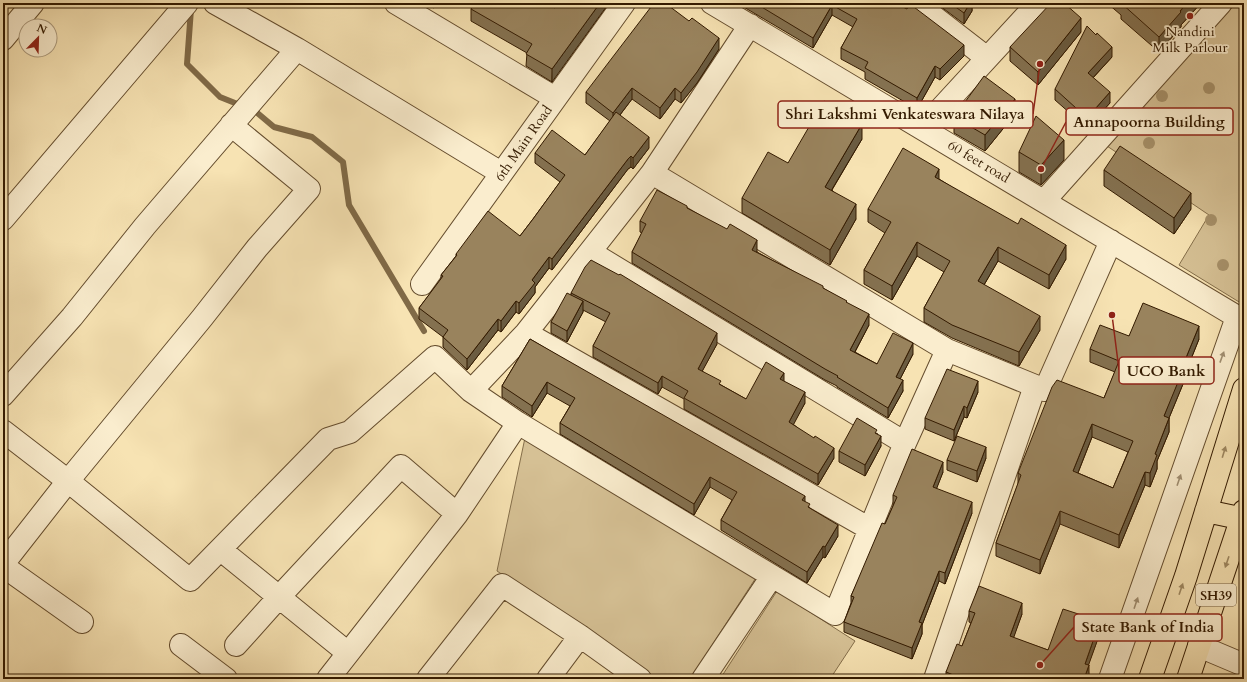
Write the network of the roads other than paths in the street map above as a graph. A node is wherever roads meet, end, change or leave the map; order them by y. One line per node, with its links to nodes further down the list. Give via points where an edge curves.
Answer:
1 (33, 3): 11 (street)
2 (187, 3): 20 (street)
3 (215, 3): 12 (street)
4 (396, 3): 14 (street)
5 (624, 3): 14 (street, 6th Main Road)
6 (712, 3): 10 (street, 60 feet road)
7 (916, 3): 13 (street)
8 (1038, 3): 13 (street)
9 (1221, 3): 19 (street)
10 (750, 25): 16 (street, 60 feet road); 18 (street)
11 (3, 39)
12 (297, 49): 15 (street); 17 (street)
13 (987, 58): 16 (street)
14 (555, 98): 17 (street, 6th Main Road)
15 (231, 125): 30 (street); 34 (street, via 309,189 257,248)
16 (923, 128): 19 (street, 60 feet road)
17 (501, 173): 23 (street, 6th Main Road)
18 (652, 173): 22 (street); 26 (street)
19 (1044, 201): 21 (street, 60 feet road)
20 (3, 219)
21 (1111, 241): 24 (street, 60 feet road); 27 (street, via 1044,390)
22 (590, 252): 25 (street); 33 (street)
23 (422, 284)
24 (1240, 319): 58 (street, one-way to 24)
25 (526, 333): 29 (street); 38 (street)
26 (947, 350): 27 (street); 33 (street)
27 (1035, 386): 57 (street)
28 (1244, 389): 35 (main road, one-way to 28)
29 (471, 391): 31 (street); 39 (street, via 435,357 350,432 328,439)
30 (3, 396)
31 (518, 423): 36 (street); 41 (street)
32 (3, 431): 34 (street)
33 (905, 443): 38 (street)
34 (68, 481): 39 (street, via 190,580); 40 (street)
35 (1206, 511): 37 (main road); 59 (main road, one-way to 35)
36 (457, 514): 42 (street, via 401,466); 48 (street)
37 (1243, 516): 47 (main road, SH39, one-way to 47)
38 (870, 529): 41 (street, via 835,614)
39 (221, 550): 42 (street)
40 (3, 565): 43 (street)
41 (772, 576): 56 (street)
42 (279, 597): 46 (street); 48 (street)
43 (82, 622)
44 (580, 636): 50 (street); 53 (street, via 502,585); 54 (street)
45 (181, 645): 51 (street)
46 (236, 645)
47 (1199, 646): 49 (street); 60 (main road, SH39)
48 (348, 653): 52 (street)
49 (1244, 665)
50 (617, 673): 55 (street)
51 (226, 679)
52 (328, 679)
53 (428, 679)
54 (548, 679)
55 (640, 679)
56 (703, 679)
57 (935, 679)
58 (1110, 679)
59 (1150, 679)
60 (1188, 679)

